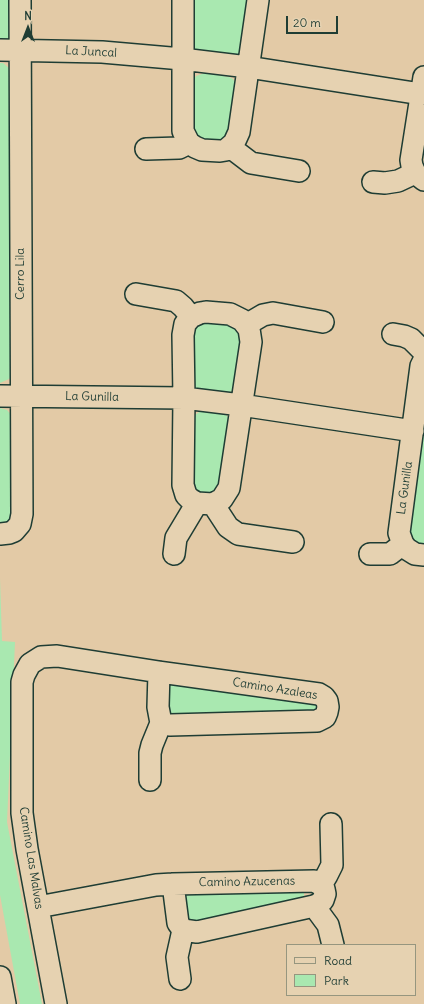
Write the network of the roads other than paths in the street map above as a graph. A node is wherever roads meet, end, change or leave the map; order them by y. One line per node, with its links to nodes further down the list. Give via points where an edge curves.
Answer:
1 (20, 0): 4 (street, Cerro Lila)
2 (183, 0): 5 (street)
3 (258, 0): 6 (street)
4 (10, 50): 5 (street, La Juncal, via 102,52); 22 (street, Cerro Lila)
5 (182, 59): 6 (street, La Juncal); 8 (street, via 182,126)
6 (248, 67): 7 (street, La Juncal); 9 (street, via 239,132)
7 (422, 86): 12 (street, La Juncal, via 411,153 412,166)
8 (189, 143): 9 (street, via 202,150 220,151); 10 (street, via 179,148)
9 (230, 147): 11 (street, via 251,163)
10 (146, 149)
11 (299, 171)
12 (420, 176): 13 (street, via 385,183)
13 (374, 182)
14 (136, 294): 15 (street, via 176,301)
15 (191, 317): 17 (street, via 206,312 230,314); 23 (street, via 185,324 183,335)
16 (323, 322): 17 (street, via 273,313)
17 (246, 325): 24 (street, via 251,342)
18 (393, 334): 19 (street, via 411,339)
19 (424, 352)
20 (424, 360): 25 (street, La Gunilla)
21 (0, 396): 22 (street, La Gunilla)
22 (21, 397): 23 (street, La Gunilla); 27 (street, Cerro Lila, via 22,514 20,524 14,531)
23 (184, 398): 24 (street, La Gunilla); 26 (street, via 183,485 186,495)
24 (241, 405): 25 (street, La Gunilla); 26 (street, via 228,488 222,499)
25 (413, 431): 29 (street, La Gunilla, via 399,528)
26 (205, 503): 28 (street, via 238,534); 30 (street, via 176,538)
27 (0, 534)
28 (293, 542)
29 (403, 544): 31 (street, via 390,554); 32 (street, via 411,552)
30 (174, 554)
31 (370, 554)
32 (424, 555)
33 (30, 664): 34 (street, Camino Azaleas, via 41,657 57,656); 41 (street, Camino Las Malvas, via 22,682 22,813)
34 (159, 672): 35 (street, via 158,707); 35 (street, Camino Azaleas, via 319,694 324,696 328,707 324,717 317,721 170,725)
35 (161, 723): 36 (street, via 150,753)
36 (150, 780)
37 (331, 824): 39 (street, via 332,865)
38 (172, 884): 39 (street, Camino Azucenas, via 314,881); 41 (street, Camino Azucenas); 42 (street, via 178,923)
39 (321, 885): 40 (street, via 324,889 323,900)
40 (314, 906): 42 (street, via 196,932); 43 (street, via 328,924)
41 (38, 907): 47 (street, Camino Las Malvas)
42 (183, 930): 45 (street, via 177,957)
43 (333, 944)
44 (0, 977): 46 (street)
45 (180, 979)
46 (5, 1004)
47 (56, 1004)

